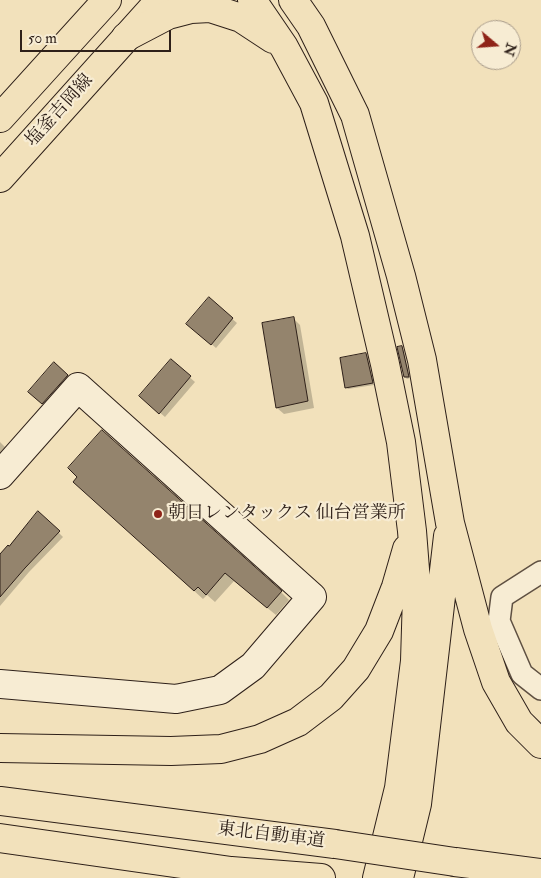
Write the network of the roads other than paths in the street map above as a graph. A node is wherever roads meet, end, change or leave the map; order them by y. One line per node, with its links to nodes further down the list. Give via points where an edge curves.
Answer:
1 (107, 0): 8 (main road)
2 (160, 0): 6 (main road, 塩釜吉岡線)
3 (252, 0): 7 (main road)
4 (293, 0): 5 (main road)
5 (309, 13): 11 (main road, via 355,115 401,276 422,360)
6 (126, 37): 7 (main road, via 168,15 210,8 241,18); 9 (main road, 塩釜吉岡線)
7 (284, 47): 12 (main road, via 314,103 355,236 386,364 401,442)
8 (0, 118)
9 (0, 178)
10 (0, 475): 14 (street, via 78,387 312,597 253,666 220,690 176,699)
11 (450, 523): 16 (main road, via 478,629 496,682 519,722); 23 (main road, via 417,804)
12 (412, 531): 17 (main road, via 379,631 344,683 298,722 260,739 221,749); 22 (main road, via 417,595 415,661 399,788)
13 (541, 572): 15 (street, via 502,597 499,621 522,674)
14 (0, 684)
15 (541, 689)
16 (541, 744)
17 (0, 748)
18 (0, 801): 20 (main road, 東北自動車道, bridge)
19 (0, 838): 21 (main road, 東北自動車道, via 231,870)
20 (541, 873)
21 (321, 878)
22 (377, 878)
23 (399, 878)

